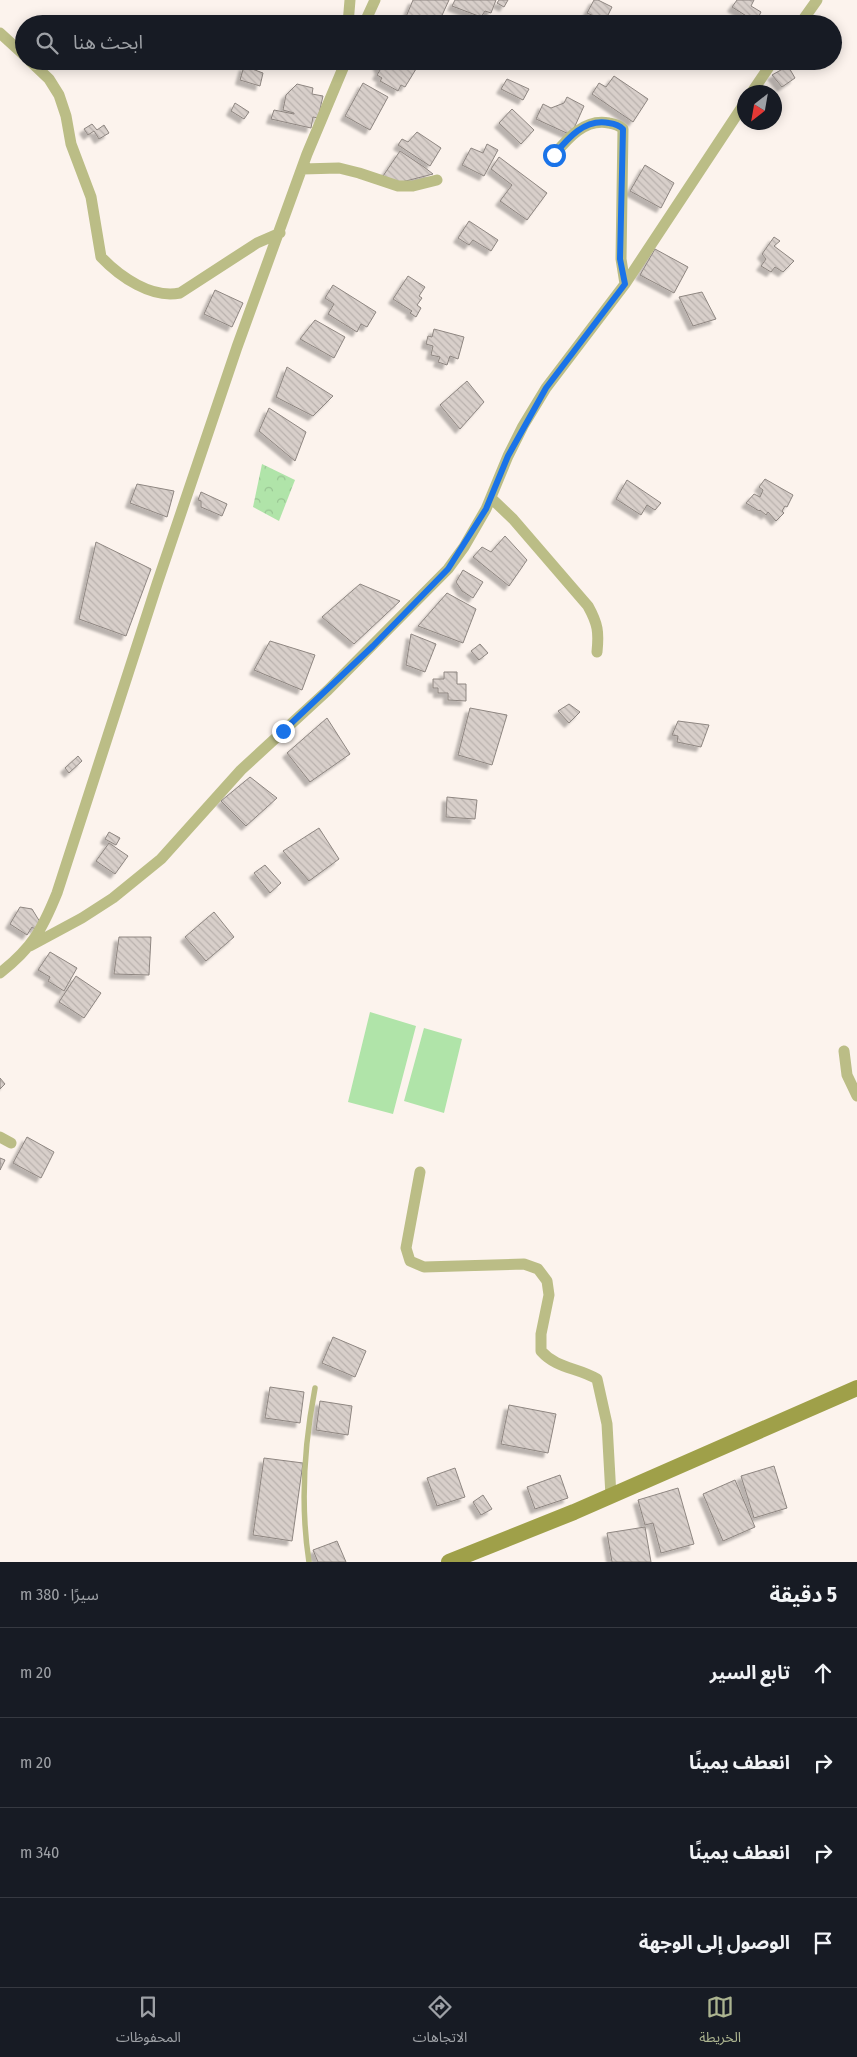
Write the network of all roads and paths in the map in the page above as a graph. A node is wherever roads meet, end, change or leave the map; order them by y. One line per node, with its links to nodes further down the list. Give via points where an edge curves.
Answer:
1 (350, 0): 4 (street)
2 (375, 0): 5 (street)
3 (817, 0): 6 (street)
4 (349, 15)
5 (368, 15)
6 (806, 15)
7 (0, 33): 8 (street)
8 (15, 47)
9 (40, 70): 17 (street, via 59,95 71,144 91,197 102,256 133,282 156,293 180,293 251,247)
10 (341, 70): 15 (street)
11 (767, 70): 12 (street)
12 (757, 85)
13 (737, 115): 18 (street)
14 (554, 155): 18 (street, via 584,126 607,122 623,129 620,259)
15 (302, 169): 16 (street, via 339,168 398,186); 17 (street)
16 (437, 180)
17 (280, 233): 21 (street, via 237,348 157,584 69,860 44,923)
18 (625, 284): 19 (street, via 546,388 508,456)
19 (491, 498): 20 (street, via 588,606 597,622); 21 (street, via 448,569 334,684 241,770 161,859 113,898)
20 (597, 652)
21 (30, 946): 22 (street)
22 (0, 973)
23 (844, 1051): 24 (street, via 847,1075)
24 (857, 1096)
25 (0, 1137): 26 (street)
26 (11, 1143)
27 (420, 1172): 30 (street, via 406,1248 410,1261 424,1267 524,1264 538,1269 547,1281 549,1296 540,1351 549,1360 598,1379 606,1424)
28 (315, 1388): 31 (lane, via 306,1433 303,1497)
29 (857, 1388): 30 (main road)
30 (611, 1496): 32 (main road)
31 (309, 1562)
32 (449, 1562)

